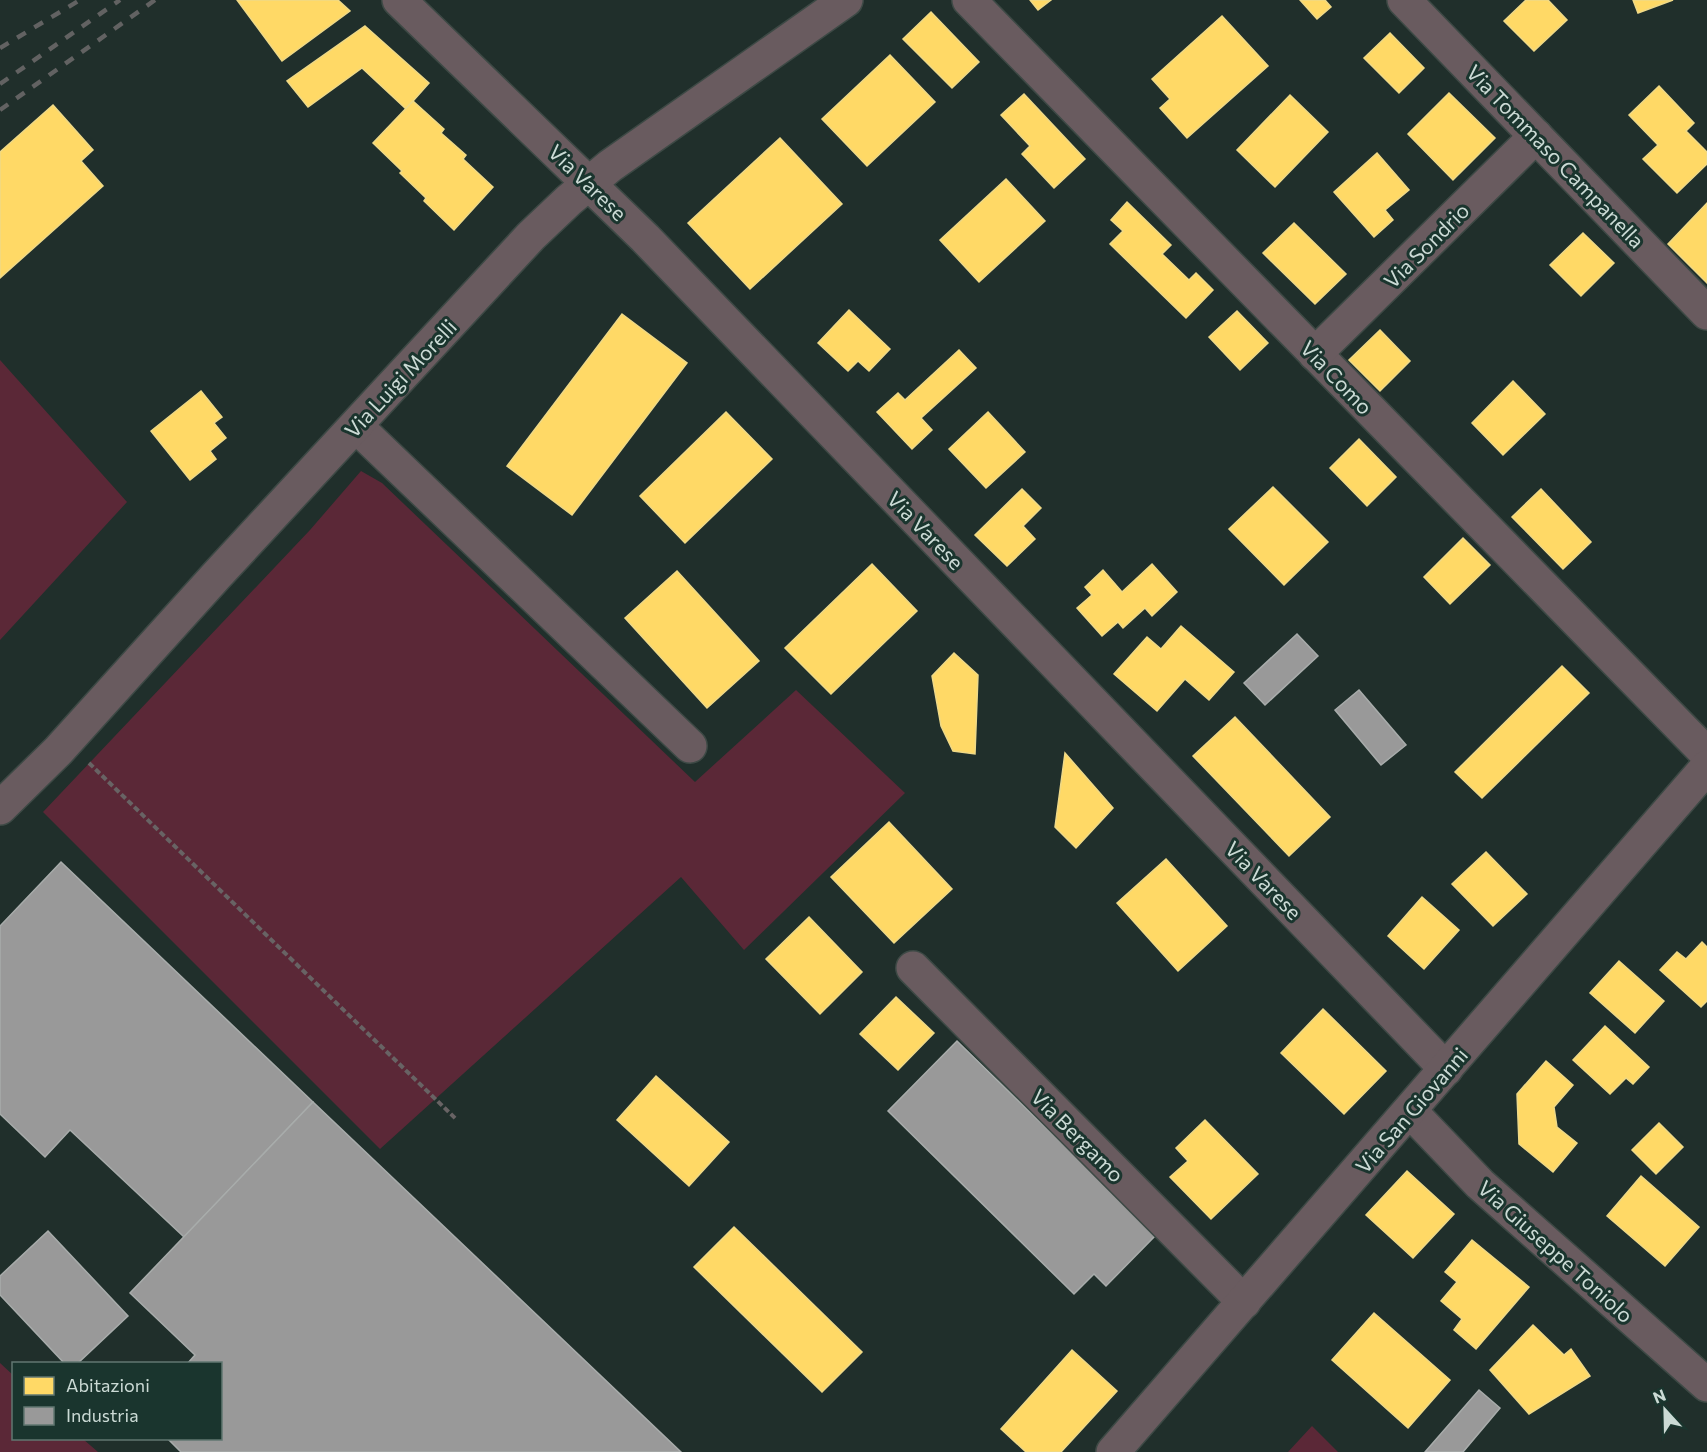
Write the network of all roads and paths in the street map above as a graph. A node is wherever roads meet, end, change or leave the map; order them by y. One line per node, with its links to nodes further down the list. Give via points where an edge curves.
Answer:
1 (399, 0): 6 (street, Via Varese)
2 (846, 0): 6 (street, Via Luigi Morelli)
3 (969, 0): 8 (street, Via Como)
4 (1404, 0): 5 (street, Via Tommaso Campanella)
5 (1536, 136): 7 (street, Via Tommaso Campanella); 8 (street, Via Sondrio)
6 (589, 183): 9 (street, Via Luigi Morelli, via 531,236); 16 (street, Via Varese)
7 (1707, 313)
8 (1315, 354): 12 (street, Via Como)
9 (356, 426): 10 (street, Via Luigi Morelli); 11 (street)
10 (66, 741): 14 (street, Via Luigi Morelli); 18 (path)
11 (690, 747)
12 (1707, 754)
13 (1707, 767): 16 (street, Via San Giovanni)
14 (0, 808)
15 (913, 968): 19 (street, Via Bergamo)
16 (1446, 1069): 17 (street, Via San Giovanni)
17 (1410, 1111): 19 (street, Via San Giovanni); 20 (street, Via Giuseppe Toniolo, via 1480,1184)
18 (457, 1120)
19 (1244, 1302): 21 (street, Via San Giovanni)
20 (1707, 1385)
21 (1113, 1452)

